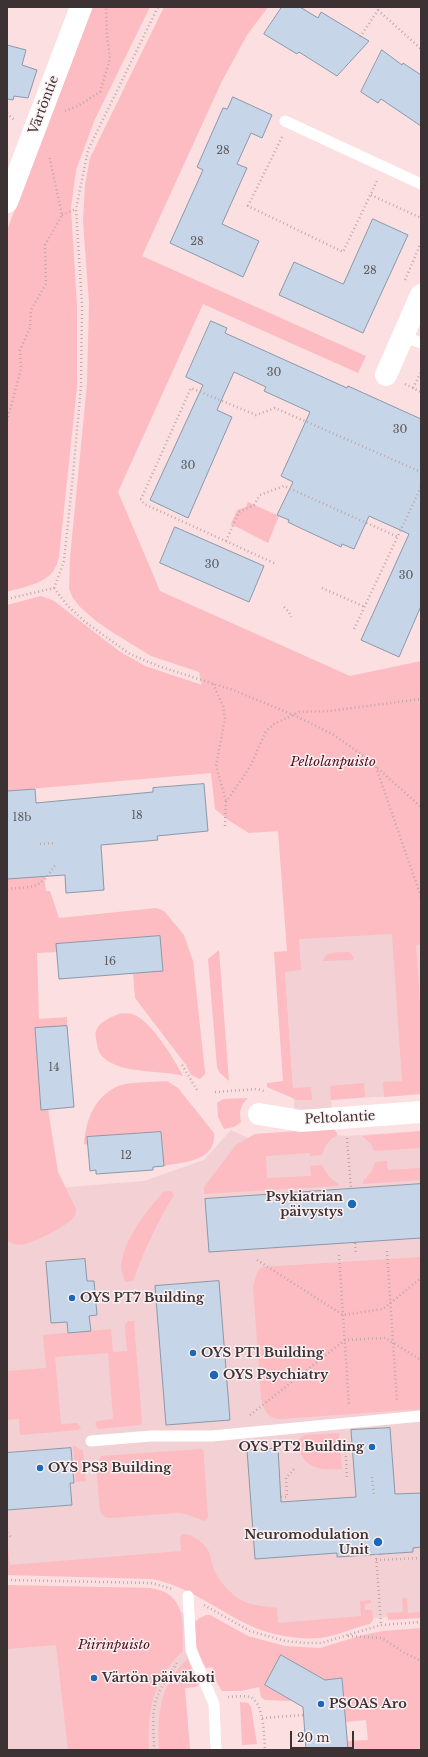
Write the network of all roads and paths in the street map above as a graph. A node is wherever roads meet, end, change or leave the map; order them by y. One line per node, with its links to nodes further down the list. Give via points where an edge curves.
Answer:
1 (81, 7): 14 (street, Värtöntie)
2 (106, 7): 8 (path, via 110,59 100,92)
3 (158, 7): 15 (path, via 88,150)
4 (380, 7): 5 (path)
5 (378, 10): 6 (path); 7 (path)
6 (360, 37)
7 (421, 49)
8 (61, 113)
9 (287, 122): 11 (lane); 13 (path, via 248,206 343,252)
10 (47, 148): 16 (path)
11 (384, 167): 12 (lane); 13 (path)
12 (421, 184)
13 (370, 195): 17 (path)
14 (7, 202)
15 (76, 209): 16 (path); 29 (path, via 82,305 81,386 64,561)
16 (62, 214): 23 (path, via 45,245 46,284 31,310 30,328 20,350 21,369)
17 (421, 218)
18 (421, 295): 19 (street)
19 (412, 340): 21 (street)
20 (421, 372): 22 (path)
21 (386, 375)
22 (413, 388)
23 (7, 421)
24 (421, 472): 27 (path, via 274,408 256,415 191,388 141,499 144,504)
25 (421, 487): 26 (path)
26 (398, 537): 27 (path, via 284,486 260,495 254,505 239,512); 33 (path)
27 (226, 541): 28 (path)
28 (274, 563)
29 (54, 588): 31 (path); 36 (path, via 85,622 130,654)
30 (322, 588): 33 (path)
31 (7, 599)
32 (284, 607): 34 (path)
33 (365, 607): 35 (path)
34 (291, 617)
35 (354, 629)
36 (213, 684): 38 (path); 40 (path, via 223,706 225,718 216,766)
37 (421, 699): 38 (path)
38 (292, 714): 39 (path, via 334,735); 40 (path, via 266,731 250,767)
39 (375, 767): 41 (path); 47 (path)
40 (226, 802): 42 (path)
41 (421, 807)
42 (225, 826)
43 (55, 843): 44 (path)
44 (40, 844)
45 (56, 864): 46 (path, via 44,881 36,886)
46 (7, 889)
47 (421, 897)
48 (182, 1065): 49 (path)
49 (197, 1090)
50 (421, 1112): 52 (street, Peltolantie)
51 (259, 1114): 52 (street, Peltolantie, via 301,1121)
52 (346, 1118): 53 (path)
53 (351, 1189)
54 (355, 1243): 56 (path)
55 (387, 1251): 60 (path)
56 (356, 1254)
57 (339, 1255): 61 (path)
58 (256, 1260): 61 (path)
59 (421, 1278): 60 (path)
60 (391, 1303): 61 (path, via 383,1309); 63 (path)
61 (343, 1315): 62 (path)
62 (345, 1340): 63 (path, via 385,1338); 66 (path); 68 (path)
63 (394, 1343): 64 (path); 67 (path)
64 (421, 1360)
65 (421, 1416): 67 (lane)
66 (246, 1418)
67 (398, 1418): 68 (lane)
68 (347, 1423): 69 (lane, via 212,1436 151,1436); 72 (path)
69 (91, 1442)
70 (295, 1468): 74 (path, via 286,1478 287,1497)
71 (372, 1478): 73 (path)
72 (347, 1479)
73 (374, 1496)
74 (281, 1497)
75 (7, 1533): 76 (path)
76 (11, 1537)
77 (376, 1554): 79 (path)
78 (421, 1558): 79 (path)
79 (376, 1560): 83 (path)
80 (7, 1580): 81 (path, via 151,1583 167,1586)
81 (188, 1596): 84 (path, via 250,1631 285,1641 321,1643); 85 (lane)
82 (421, 1622): 83 (path)
83 (381, 1625): 84 (path)
84 (346, 1635): 86 (path, via 382,1638)
85 (190, 1650): 87 (lane); 90 (path, via 181,1658 156,1698)
86 (421, 1661)
87 (212, 1698): 89 (path, via 251,1698 256,1702); 91 (lane)
88 (304, 1715): 89 (path)
89 (262, 1718): 92 (path)
90 (154, 1750)
91 (216, 1750)
92 (266, 1750)

